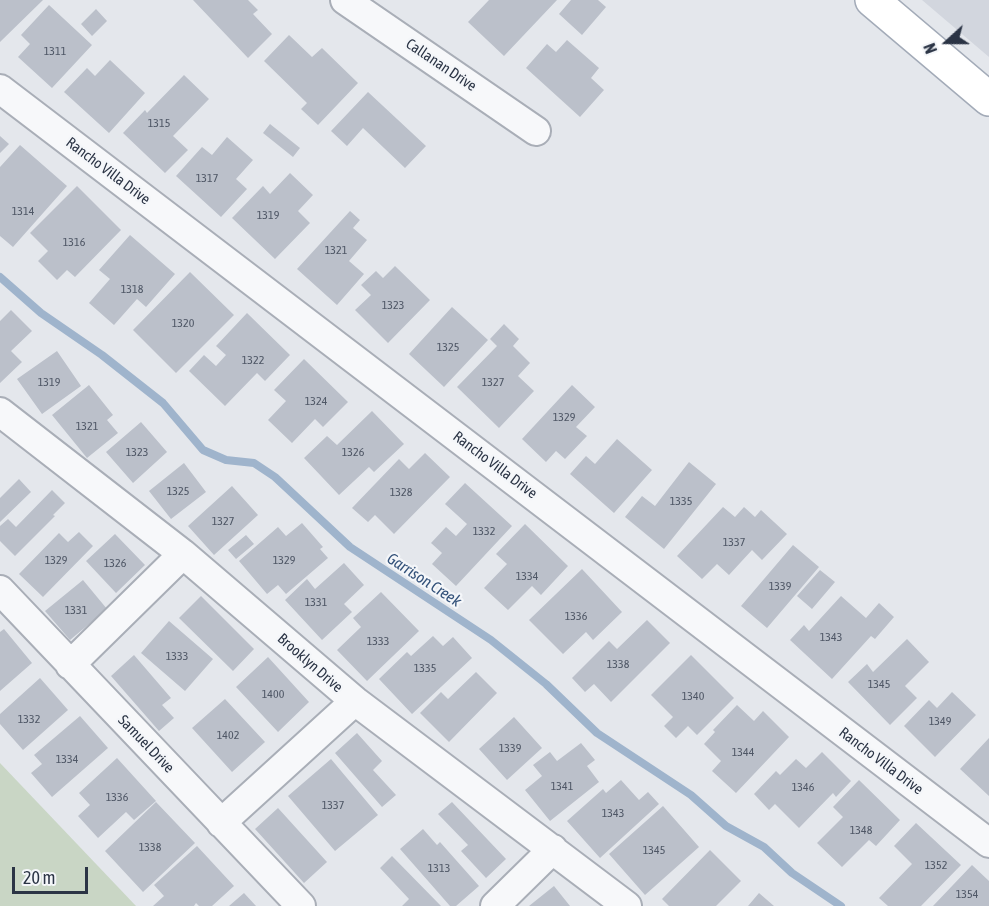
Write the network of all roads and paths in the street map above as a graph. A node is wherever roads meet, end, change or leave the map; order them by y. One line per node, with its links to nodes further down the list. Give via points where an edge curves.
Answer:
1 (345, 0): 5 (street, Callanan Drive)
2 (872, 0): 4 (main road)
3 (0, 89): 12 (street, Rancho Villa Drive)
4 (989, 99)
5 (536, 131)
6 (0, 412): 7 (street, Brooklyn Drive)
7 (183, 554): 9 (street); 10 (street, Brooklyn Drive)
8 (0, 590): 9 (street, Samuel Drive)
9 (70, 665): 11 (street, Samuel Drive)
10 (355, 701): 11 (street); 13 (street, Brooklyn Drive)
11 (221, 823): 14 (street, Samuel Drive)
12 (989, 843)
13 (553, 849): 15 (street); 16 (street, Brooklyn Drive)
14 (301, 906)
15 (495, 906)
16 (627, 906)

